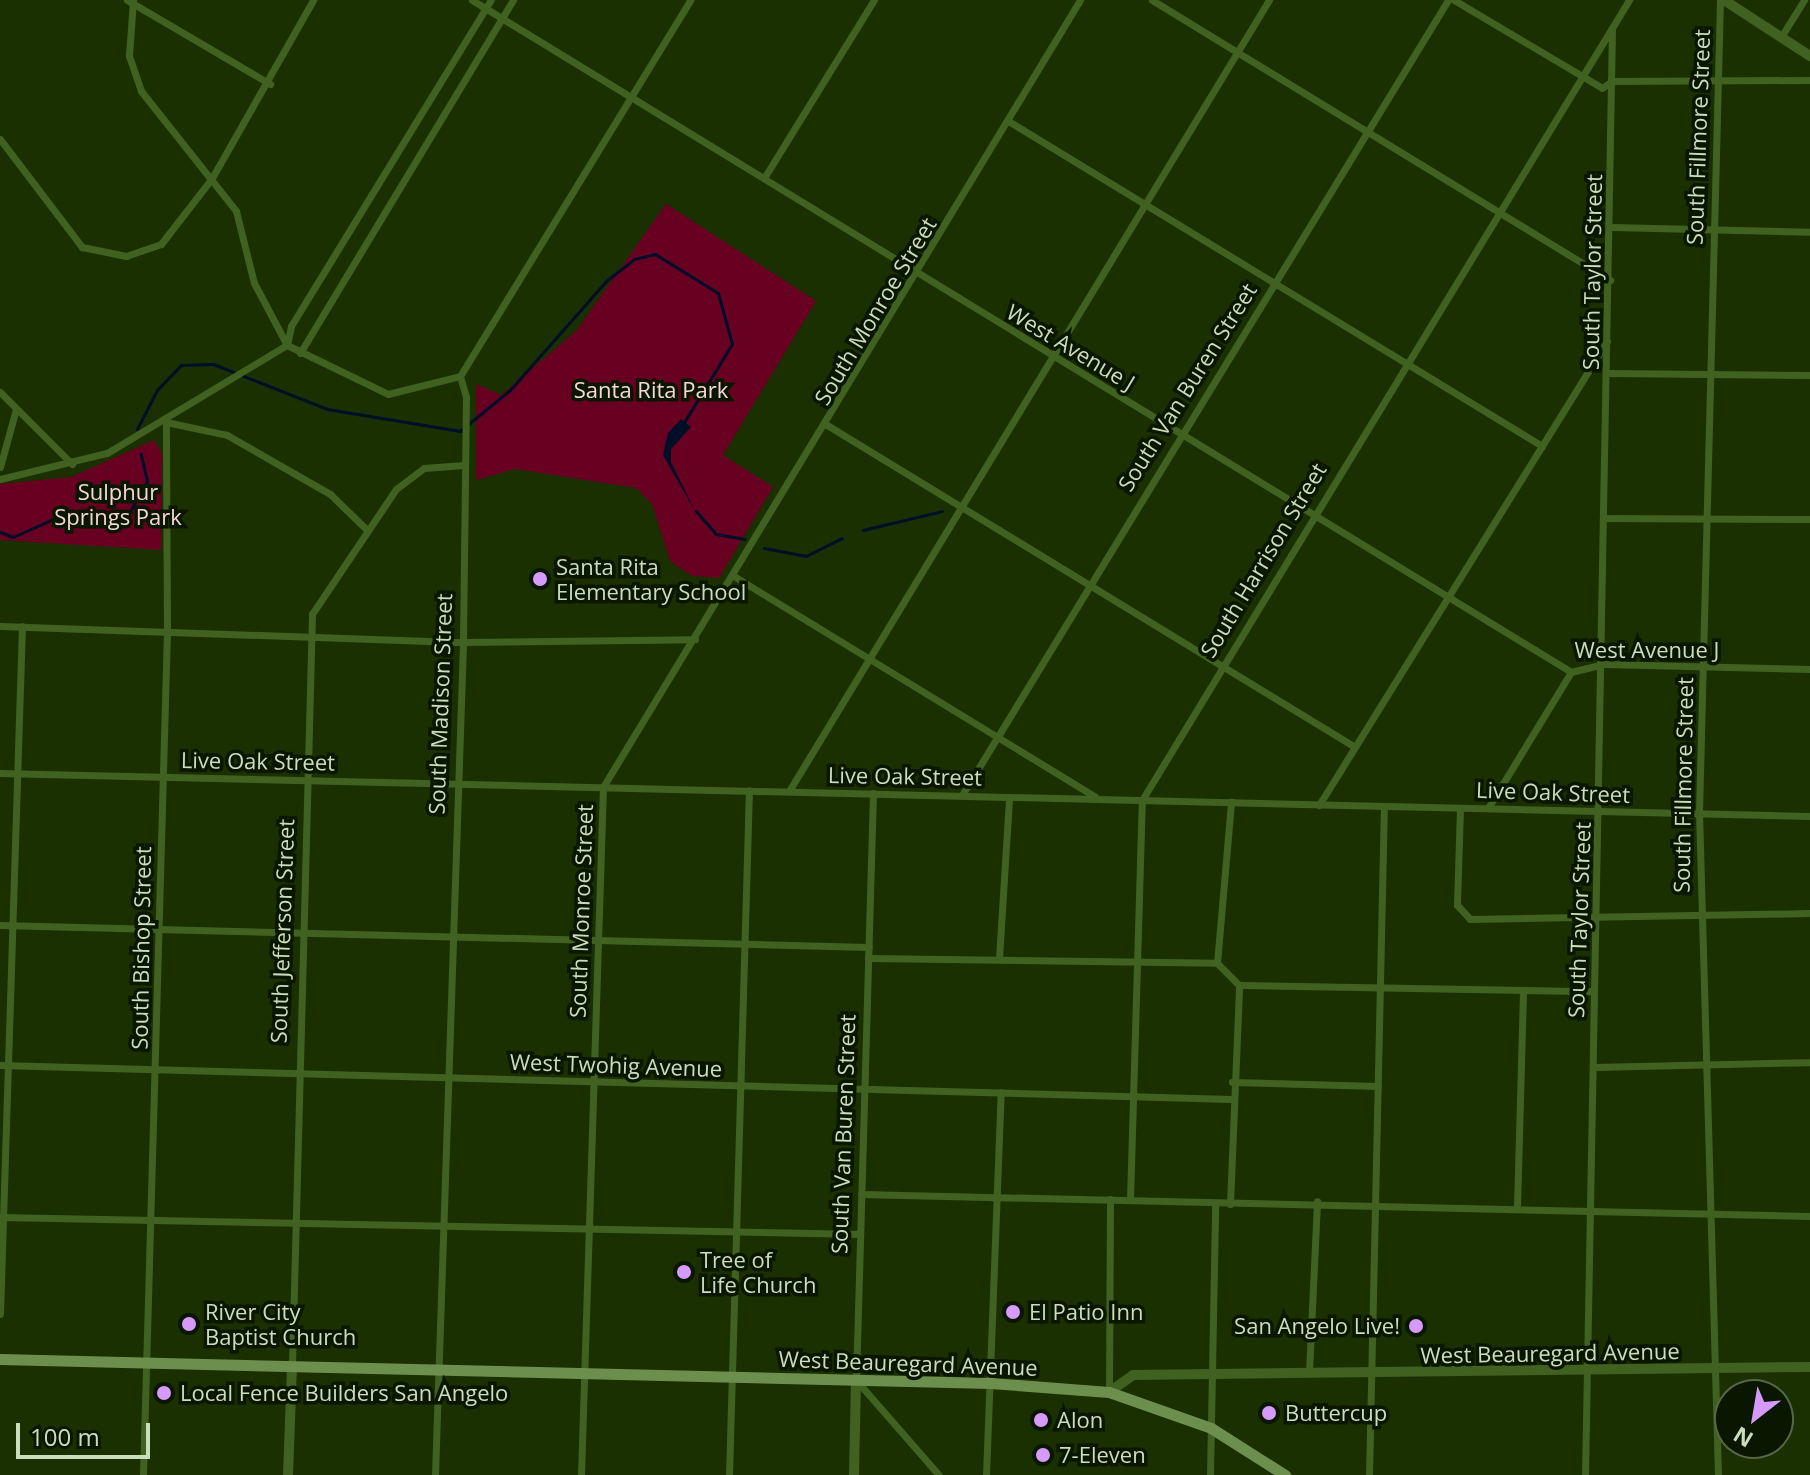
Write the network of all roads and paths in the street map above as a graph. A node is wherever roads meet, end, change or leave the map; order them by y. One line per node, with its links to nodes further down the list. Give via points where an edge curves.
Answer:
1 (313, 0): 25 (street)
2 (472, 0): 15 (street, West Avenue J)
3 (491, 0): 15 (street)
4 (513, 0): 16 (street)
5 (690, 0): 26 (street)
6 (874, 0): 31 (street)
7 (1080, 0): 27 (street, South Monroe Street)
8 (1152, 0): 19 (street)
9 (1269, 0): 19 (street)
10 (1451, 0): 21 (street); 28 (street, South Van Buren Street)
11 (1629, 0): 17 (street, South Harrison Street)
12 (1722, 0): 18 (street); 24 (street, South Fillmore Street)
13 (1804, 0): 18 (street)
14 (130, 1): 25 (street); 30 (street, via 129,56 141,91)
15 (486, 8): 16 (street, West Avenue J); 41 (street, via 291,326)
16 (502, 18): 26 (street, West Avenue J); 42 (street)
17 (1612, 30): 21 (street, South Harrison Street); 23 (street, South Taylor Street)
18 (1781, 37): 20 (street)
19 (1239, 52): 28 (street); 32 (street)
20 (1810, 56)
21 (1582, 78): 23 (street, via 1602,88); 33 (street, South Harrison Street)
22 (1810, 80): 24 (street)
23 (1612, 81): 24 (street); 34 (street, South Taylor Street)
24 (1716, 82): 35 (street, South Fillmore Street)
25 (270, 84): 30 (street)
26 (628, 100): 31 (street, West Avenue J); 48 (street)
27 (1010, 122): 32 (street); 37 (street, South Monroe Street)
28 (1367, 131): 33 (street); 39 (street, South Van Buren Street)
29 (0, 139): 30 (street, via 65,231 97,254 126,256 161,244)
30 (212, 178): 41 (street, via 236,211 254,283)
31 (764, 178): 37 (street, West Avenue J)
32 (1146, 204): 39 (street); 43 (street)
33 (1504, 212): 38 (street); 44 (street, South Harrison Street)
34 (1612, 227): 35 (street); 38 (street, South Taylor Street)
35 (1715, 231): 36 (street); 46 (street, South Fillmore Street)
36 (1810, 232)
37 (918, 273): 43 (street, West Avenue J); 52 (street, South Monroe Street)
38 (1610, 280): 40 (street, South Taylor Street)
39 (1273, 286): 44 (street); 53 (street, South Van Buren Street)
40 (1608, 338): 45 (street, South Taylor Street); 54 (street)
41 (287, 345): 42 (street); 51 (street)
42 (300, 353): 48 (street, via 388,394)
43 (1052, 358): 53 (street, West Avenue J); 59 (street)
44 (1407, 362): 54 (street); 60 (street, South Harrison Street)
45 (1608, 373): 46 (street); 62 (street, South Taylor Street)
46 (1707, 374): 47 (street); 61 (street, South Fillmore Street)
47 (1810, 375)
48 (460, 376): 56 (street, South Madison Street, via 466,397)
49 (0, 392): 50 (street)
50 (16, 409): 55 (street); 57 (street)
51 (166, 422): 55 (street); 64 (street, via 227,435 330,494); 70 (street, South Bishop Street)
52 (827, 425): 59 (street); 65 (street, South Monroe Street)
53 (1178, 434): 60 (street, West Avenue J); 66 (street, South Van Buren Street)
54 (1542, 446): 67 (street)
55 (72, 464): 58 (street)
56 (464, 465): 64 (street, South Jefferson Street, via 424,468 396,489); 73 (street, South Madison Street)
57 (0, 467)
58 (0, 479)
59 (963, 505): 66 (street); 74 (street)
60 (1311, 514): 67 (street, West Avenue J); 75 (street, South Harrison Street)
61 (1705, 517): 62 (street); 63 (street); 77 (street, South Fillmore Street)
62 (1606, 518): 76 (street, South Taylor Street)
63 (1810, 519)
64 (367, 530): 71 (street, South Jefferson Street, via 312,614)
65 (732, 575): 72 (street, South Monroe Street); 74 (street)
66 (1092, 585): 75 (street); 80 (street, South Van Buren Street)
67 (1450, 597): 79 (street, West Avenue J); 81 (street)
68 (0, 626): 69 (street)
69 (22, 626): 70 (street); 83 (street)
70 (167, 631): 71 (street); 84 (street, South Bishop Street)
71 (313, 634): 73 (street); 85 (street, South Jefferson Street)
72 (695, 639): 73 (street); 87 (street, South Monroe Street)
73 (463, 642): 86 (street, South Madison Street)
74 (869, 659): 80 (street); 89 (street)
75 (1220, 663): 81 (street); 94 (street, South Harrison Street)
76 (1604, 664): 77 (street, West Avenue J); 79 (street, West Avenue J); 100 (street, South Taylor Street)
77 (1703, 668): 78 (street, West Avenue J); 101 (street, South Fillmore Street)
78 (1810, 669)
79 (1571, 672): 99 (street)
80 (998, 737): 91 (street, South Van Buren Street); 93 (street)
81 (1355, 747): 96 (street)
82 (0, 773): 83 (street, Live Oak Street)
83 (16, 773): 84 (street, Live Oak Street); 107 (street)
84 (162, 778): 85 (street, Live Oak Street); 108 (street, South Bishop Street)
85 (306, 780): 86 (street, Live Oak Street); 109 (street, South Jefferson Street)
86 (454, 785): 87 (street, Live Oak Street); 110 (street, South Madison Street)
87 (603, 787): 88 (street, Live Oak Street); 111 (street, South Monroe Street)
88 (749, 790): 89 (street, Live Oak Street); 112 (street)
89 (789, 791): 90 (street, Live Oak Street)
90 (873, 793): 91 (street, Live Oak Street); 113 (street, South Van Buren Street)
91 (962, 795): 92 (street, Live Oak Street)
92 (1009, 797): 93 (street, Live Oak Street); 115 (street)
93 (1098, 799): 94 (street, Live Oak Street)
94 (1142, 800): 95 (street, Live Oak Street); 116 (street, South Harrison Street)
95 (1231, 802): 96 (street, Live Oak Street); 117 (street)
96 (1319, 805): 97 (street, Live Oak Street)
97 (1384, 806): 98 (street, Live Oak Street); 119 (street)
98 (1460, 808): 99 (street, Live Oak Street); 105 (street, via 1457,905 1470,919)
99 (1488, 808): 100 (street, Live Oak Street)
100 (1601, 813): 101 (street, Live Oak Street); 105 (street, South Taylor Street)
101 (1699, 813): 102 (street, Live Oak Street); 103 (street, South Fillmore Street)
102 (1810, 816)
103 (1699, 913): 104 (street); 105 (street); 123 (street, South Fillmore Street)
104 (1810, 913)
105 (1596, 919): 121 (street, South Taylor Street)
106 (0, 925): 107 (street)
107 (11, 925): 108 (street); 124 (street)
108 (159, 929): 109 (street); 126 (street, South Bishop Street)
109 (302, 933): 110 (street); 127 (street, South Jefferson Street)
110 (451, 936): 111 (street); 128 (street, South Madison Street)
111 (597, 940): 112 (street); 129 (street, South Monroe Street)
112 (746, 944): 113 (street); 132 (street)
113 (869, 947): 114 (street, South Van Buren Street)
114 (868, 958): 115 (street); 133 (street, South Van Buren Street)
115 (999, 958): 116 (street)
116 (1136, 961): 117 (street); 135 (street, South Harrison Street)
117 (1217, 963): 118 (street)
118 (1239, 985): 119 (street); 130 (street)
119 (1376, 988): 120 (street); 131 (street)
120 (1523, 990): 121 (street); 144 (street)
121 (1592, 991): 125 (street, South Taylor Street)
122 (1810, 1062): 123 (street)
123 (1702, 1063): 125 (street); 149 (street, South Fillmore Street)
124 (3, 1065): 126 (street, West Twohig Avenue); 148 (street)
125 (1595, 1067): 146 (street, South Taylor Street)
126 (156, 1068): 127 (street, West Twohig Avenue); 150 (street, South Bishop Street)
127 (298, 1071): 128 (street, West Twohig Avenue); 151 (street, South Jefferson Street)
128 (448, 1077): 129 (street, West Twohig Avenue); 152 (street, South Madison Street)
129 (595, 1082): 132 (street, West Twohig Avenue); 153 (street, South Monroe Street)
130 (1232, 1082): 131 (street); 136 (street)
131 (1378, 1086): 145 (street)
132 (740, 1087): 133 (street, West Twohig Avenue); 154 (street)
133 (864, 1090): 134 (street, West Twohig Avenue); 137 (street, South Van Buren Street)
134 (1001, 1092): 135 (street, West Twohig Avenue); 138 (street)
135 (1136, 1094): 136 (street, West Twohig Avenue); 140 (street, South Harrison Street)
136 (1231, 1099): 143 (street)
137 (861, 1194): 138 (street); 155 (street, South Van Buren Street)
138 (995, 1195): 139 (street); 170 (street)
139 (1110, 1199): 140 (street); 171 (street)
140 (1130, 1200): 142 (street)
141 (1317, 1201): 143 (street); 145 (street); 163 (street)
142 (1215, 1203): 143 (street); 166 (street)
143 (1230, 1204)
144 (1517, 1207): 145 (street); 146 (street)
145 (1380, 1208): 167 (street)
146 (1589, 1213): 149 (street); 165 (street, South Taylor Street)
147 (1810, 1216): 149 (street)
148 (2, 1217): 150 (street); 156 (street)
149 (1707, 1217): 162 (street, South Fillmore Street)
150 (149, 1220): 151 (street); 158 (street, South Bishop Street)
151 (298, 1223): 152 (street); 159 (street, South Jefferson Street)
152 (445, 1226): 153 (street); 161 (street, South Madison Street)
153 (590, 1229): 154 (street); 164 (street, South Monroe Street)
154 (735, 1232): 155 (street); 168 (street)
155 (860, 1234): 169 (street, South Van Buren Street)
156 (0, 1314)
157 (0, 1359): 158 (main road, West Beauregard Avenue)
158 (146, 1363): 159 (main road, West Beauregard Avenue); 173 (street, South Bishop Street)
159 (292, 1364): 161 (main road, West Beauregard Avenue); 174 (street, South Jefferson Street)
160 (1810, 1367): 162 (street, West Beauregard Avenue)
161 (442, 1370): 164 (main road, West Beauregard Avenue); 175 (street, South Madison Street)
162 (1715, 1370): 165 (street, West Beauregard Avenue); 185 (street, South Fillmore Street)
163 (1309, 1372): 166 (street, West Beauregard Avenue); 167 (street, West Beauregard Avenue)
164 (582, 1374): 168 (main road, West Beauregard Avenue); 176 (street, South Monroe Street)
165 (1586, 1374): 167 (street, West Beauregard Avenue); 184 (street, South Taylor Street)
166 (1213, 1375): 171 (street, West Beauregard Avenue, via 1133,1375); 172 (street)
167 (1373, 1375): 183 (street)
168 (728, 1378): 169 (main road, West Beauregard Avenue); 177 (street)
169 (856, 1380): 170 (main road, West Beauregard Avenue); 178 (street, South Van Buren Street); 179 (street)
170 (991, 1383): 171 (main road, West Beauregard Avenue); 180 (street)
171 (1109, 1392): 172 (main road)
172 (1211, 1428): 181 (street); 182 (main road)
173 (143, 1475)
174 (288, 1475)
175 (435, 1475)
176 (581, 1475)
177 (729, 1475)
178 (854, 1475)
179 (939, 1475)
180 (986, 1475)
181 (1210, 1475)
182 (1285, 1475)
183 (1369, 1475)
184 (1585, 1475)
185 (1718, 1475)

